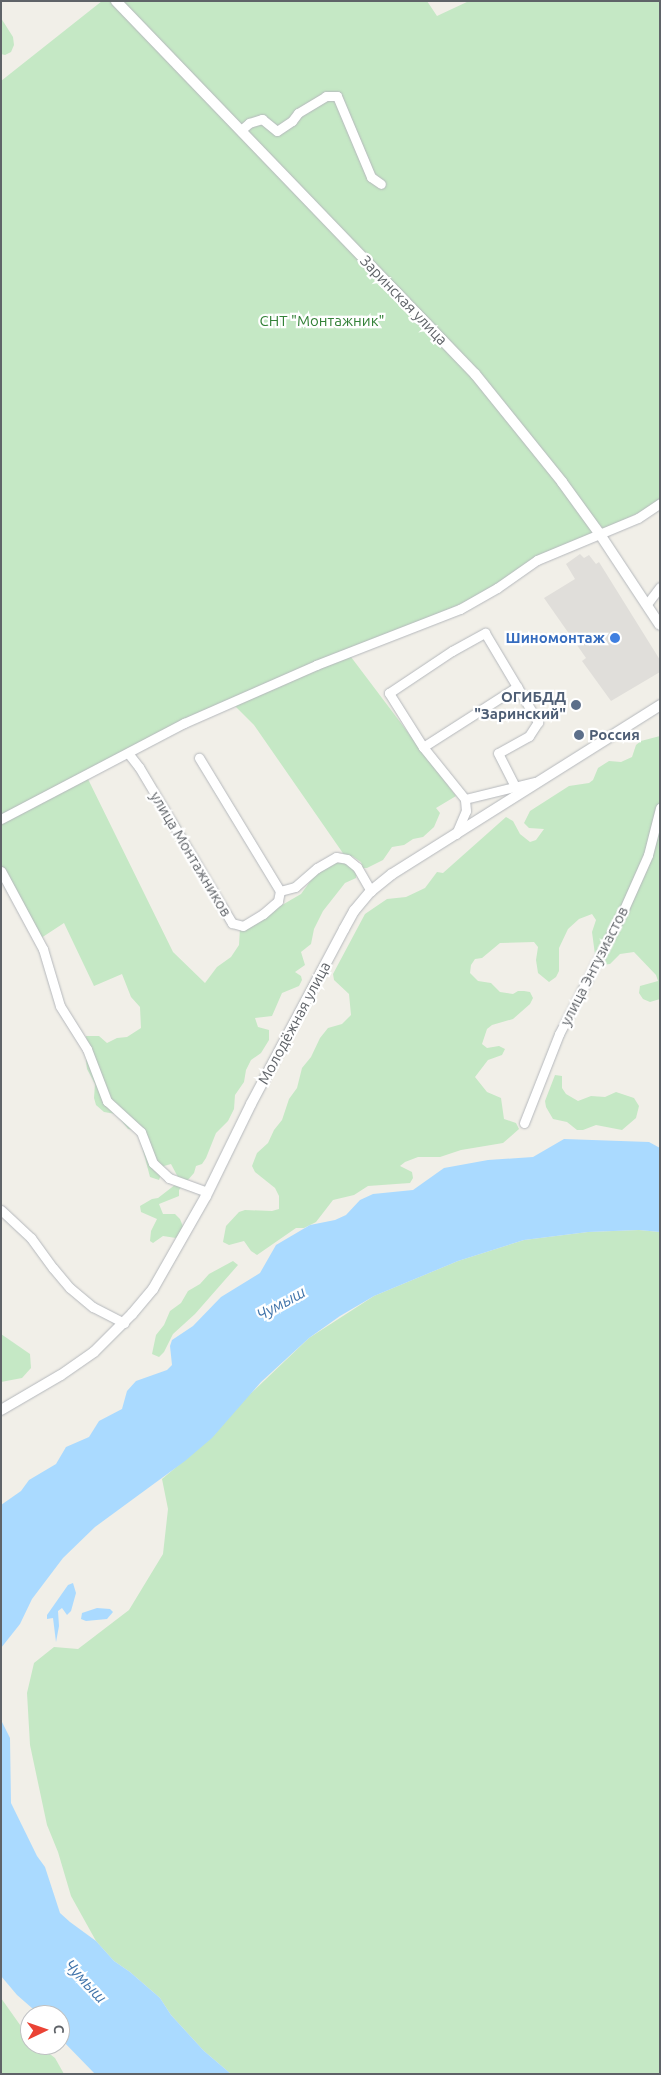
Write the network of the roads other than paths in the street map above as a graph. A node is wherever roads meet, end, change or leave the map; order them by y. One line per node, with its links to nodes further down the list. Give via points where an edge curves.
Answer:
1 (116, 1): 2 (street, Заринская улица)
2 (241, 130): 3 (street, via 262,119 277,131 326,96 337,96 371,177); 5 (street, Заринская улица, via 475,374)
3 (381, 184)
4 (660, 503): 5 (street, via 638,518)
5 (599, 533): 7 (street, Заринская улица); 12 (street, via 537,560 460,609 254,691)
6 (660, 586): 7 (street)
7 (647, 604): 8 (street, Заринская улица)
8 (660, 625)
9 (517, 686): 11 (street); 11 (street, via 485,633 452,651 388,693); 15 (street, via 538,722 530,736 498,753)
10 (660, 705): 14 (street, Молодёжная улица)
11 (423, 747): 16 (street)
12 (128, 753): 18 (street); 21 (street, улица Монтажников, via 232,923 243,926 263,914 278,901)
13 (200, 758): 21 (street)
14 (536, 782): 15 (street); 19 (street, Молодёжная улица)
15 (515, 786): 16 (street)
16 (465, 799): 19 (street, via 466,811)
17 (660, 808): 23 (street, улица Энтузиастов, via 648,855 624,909 559,1034)
18 (1, 819)
19 (456, 834): 22 (street, Молодёжная улица)
20 (1, 871): 24 (street, via 43,949 60,1006 87,1049 107,1101 140,1132 153,1163 168,1178)
21 (280, 891): 22 (street, via 294,887 336,857 347,859 357,867)
22 (371, 891): 24 (street, Молодёжная улица, via 344,929)
23 (524, 1123)
24 (208, 1192): 26 (street, Молодёжная улица, via 152,1289)
25 (1, 1210): 26 (street, via 31,1238 70,1288 93,1307)
26 (124, 1322): 27 (street, Молодёжная улица, via 94,1352)
27 (1, 1410)

